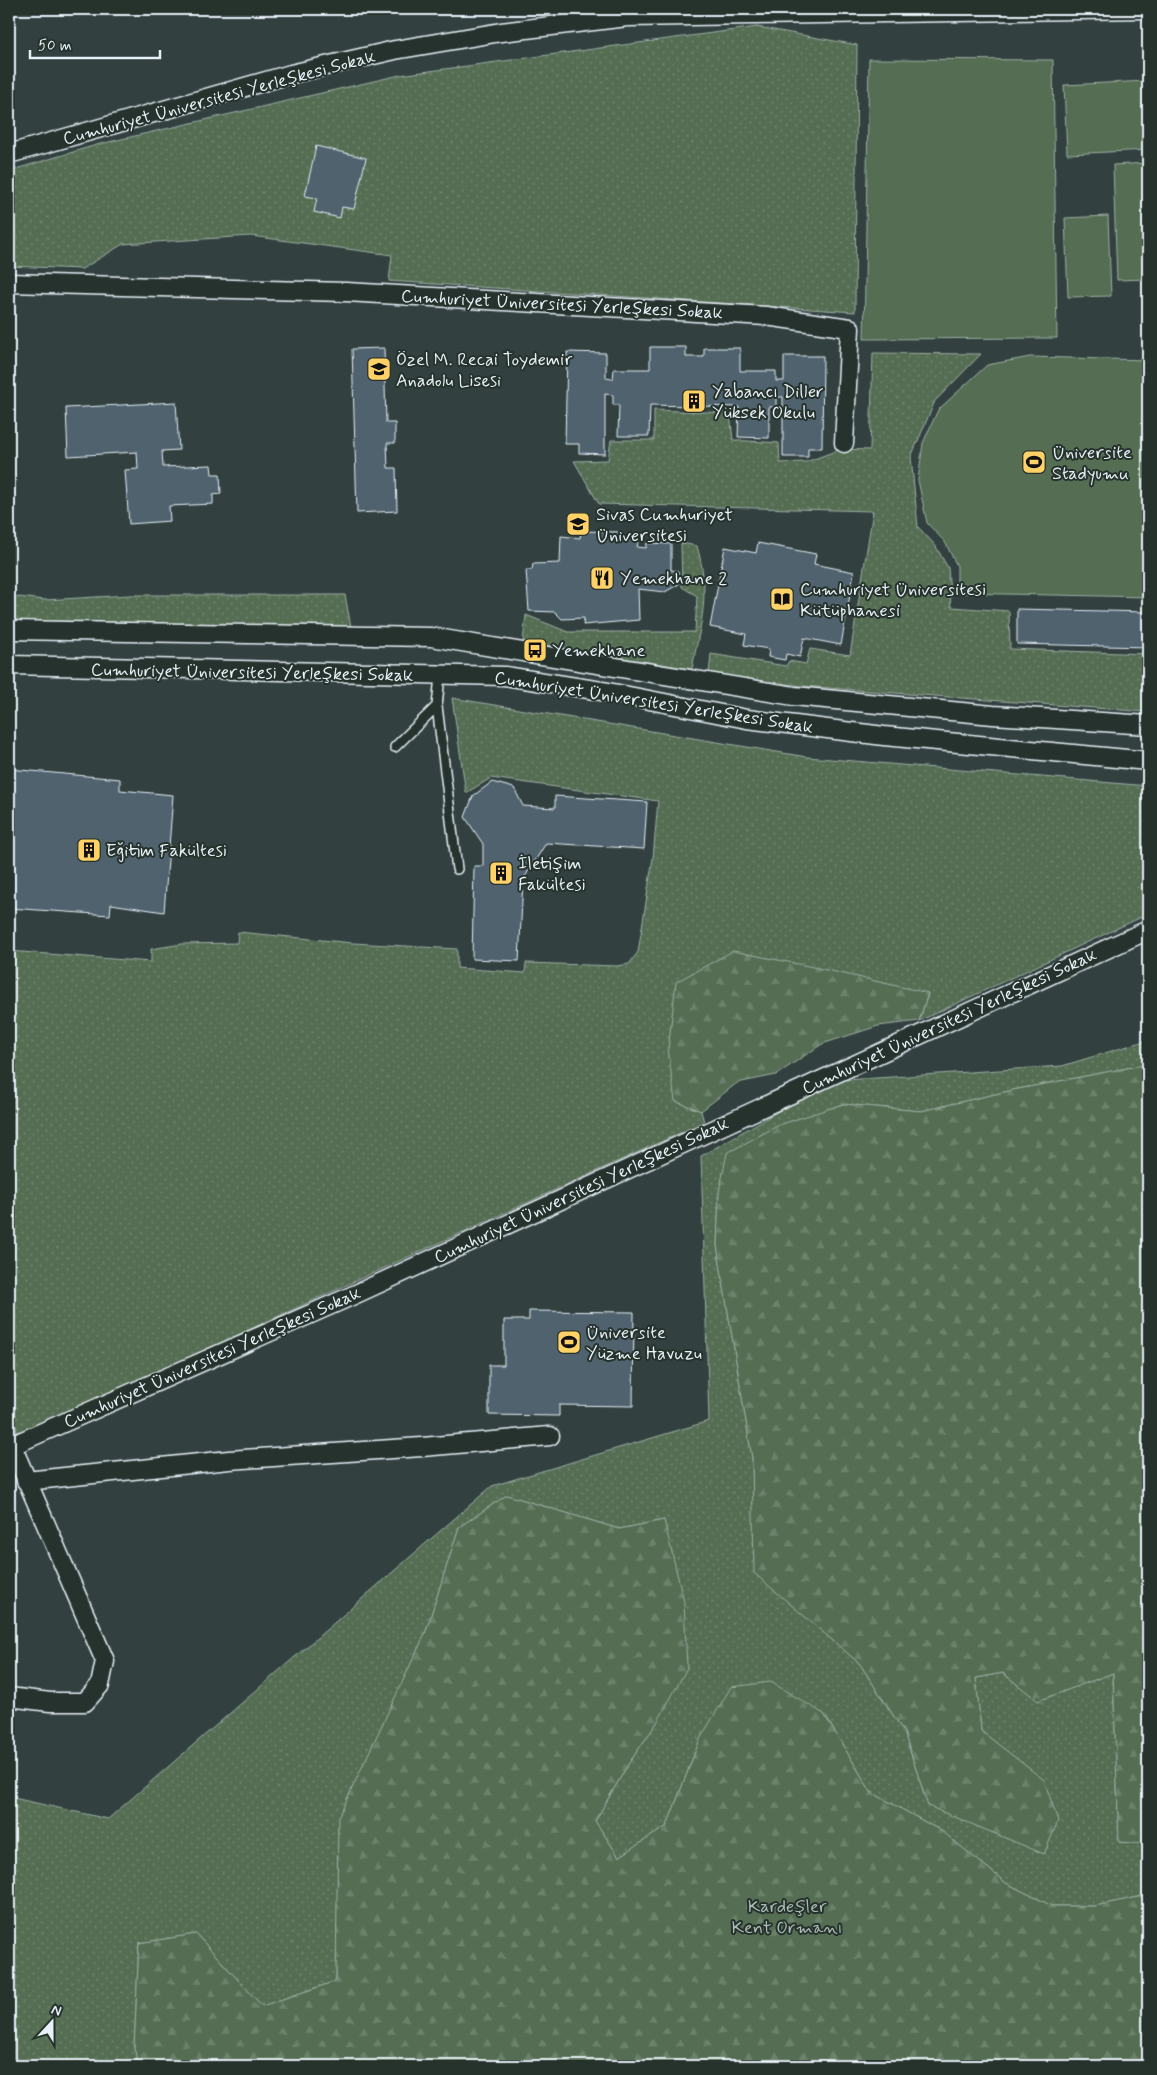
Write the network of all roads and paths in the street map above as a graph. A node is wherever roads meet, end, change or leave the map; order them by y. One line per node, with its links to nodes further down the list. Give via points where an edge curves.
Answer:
1 (605, 9): 3 (street, Cumhuriyet Üniversitesi Yerleşkesi Sokak, via 393,40 211,83)
2 (1148, 9): 4 (street, Cumhuriyet Üniversitesi Yerleşkesi Sokak, via 627,16 395,50 291,74)
3 (9, 144)
4 (9, 154)
5 (9, 283): 6 (street, Cumhuriyet Üniversitesi Yerleşkesi Sokak, via 346,292 766,316 850,328)
6 (844, 443)
7 (9, 630): 11 (street, Cumhuriyet Üniversitesi Yerleşkesi Sokak, via 431,637 794,696)
8 (9, 665): 9 (street, Cumhuriyet Üniversitesi Yerleşkesi Sokak)
9 (440, 676): 10 (lane); 13 (street, Cumhuriyet Üniversitesi Yerleşkesi Sokak, via 505,676 747,719 884,736)
10 (438, 706): 12 (lane); 14 (lane)
11 (1148, 725)
12 (395, 747)
13 (1148, 761)
14 (457, 869)
15 (1148, 930): 17 (street, Cumhuriyet Üniversitesi Yerleşkesi Sokak, via 356,1294)
16 (550, 1436): 18 (street, via 229,1460)
17 (10, 1443): 18 (street, Cumhuriyet Üniversitesi Yerleşkesi Sokak)
18 (26, 1481): 19 (street, Cumhuriyet Üniversitesi Yerleşkesi Sokak, via 104,1661 100,1685 85,1702)
19 (9, 1697)

